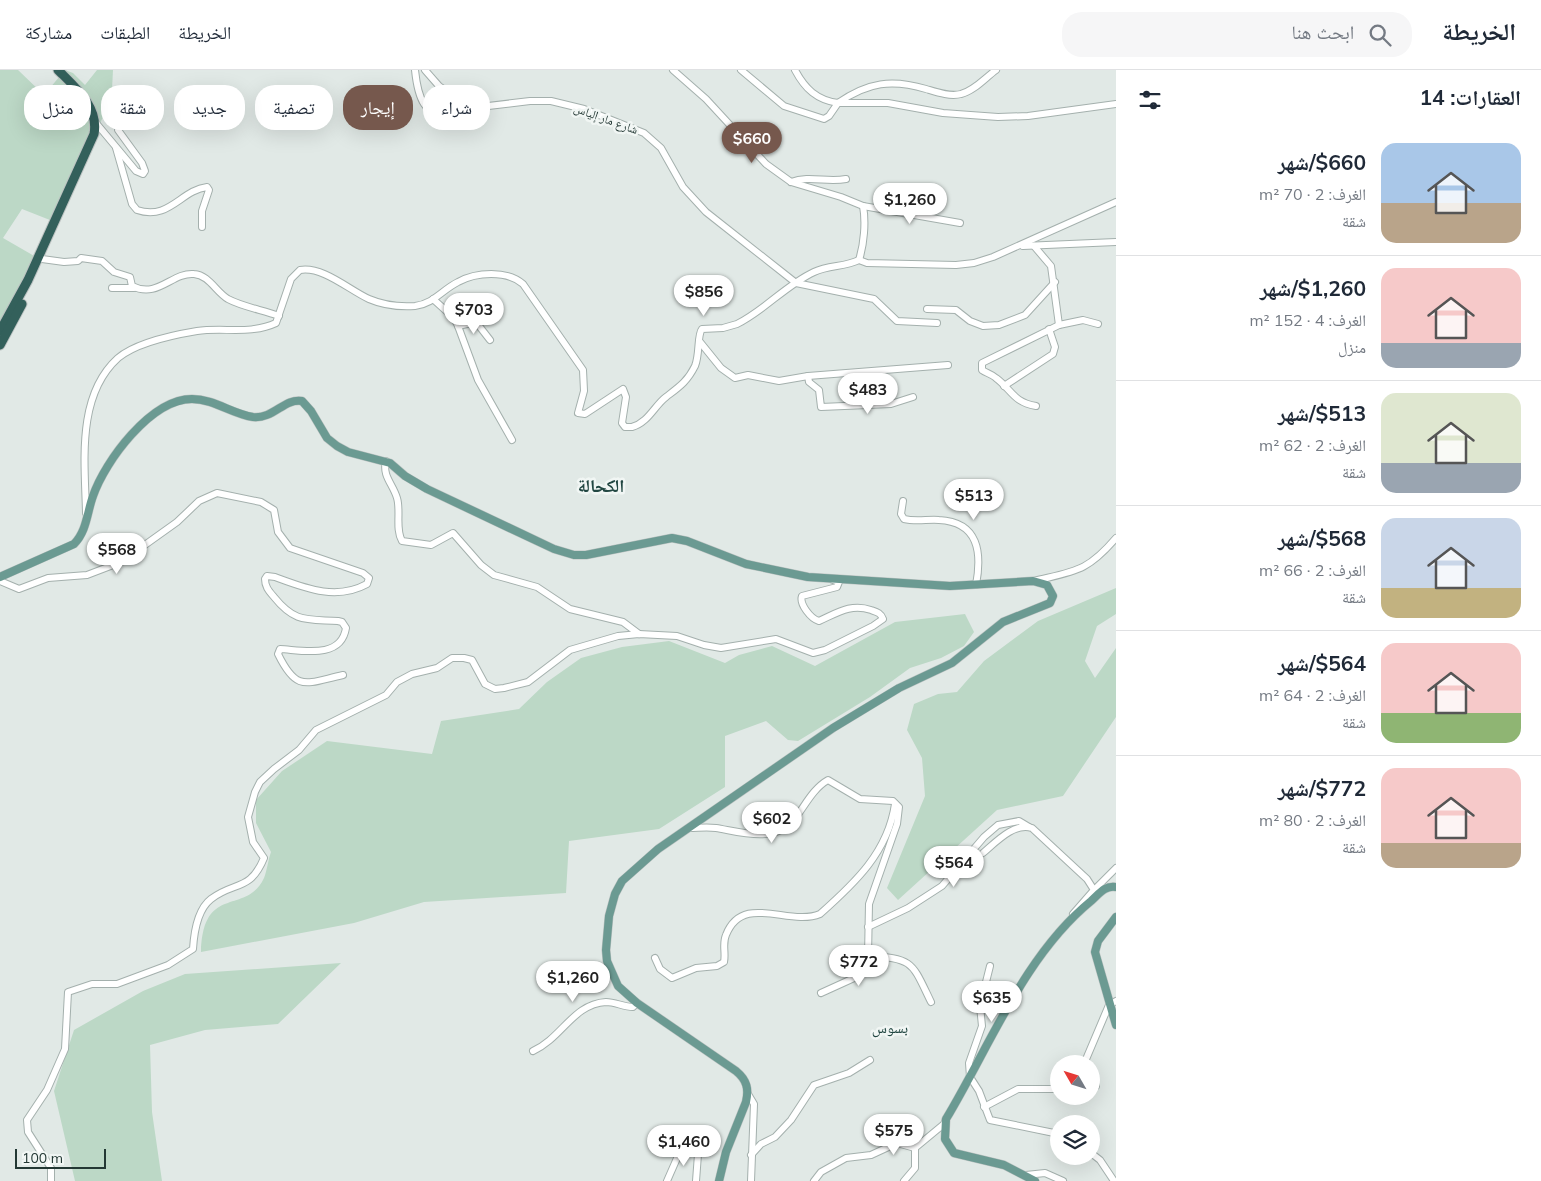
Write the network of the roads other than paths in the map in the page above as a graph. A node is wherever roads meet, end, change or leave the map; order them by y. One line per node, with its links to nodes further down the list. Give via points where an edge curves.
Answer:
1 (58, 70): 11 (highway, via 92,101 98,113)
2 (415, 70): 8 (street, via 417,91)
3 (425, 70): 26 (street, شارع مار إلياس, via 452,95 480,107 530,100 551,102 584,109 644,133 661,148 683,187 706,212)
4 (673, 70): 15 (street, via 766,164)
5 (741, 70): 9 (street, via 788,108 824,118)
6 (795, 70): 9 (street, via 814,95)
7 (996, 70): 9 (street, via 961,94 889,82 859,92)
8 (423, 103)
9 (838, 104): 10 (street, via 888,103 943,113 998,117)
10 (1116, 104)
11 (98, 125): 13 (street); 23 (highway, via 94,149); 37 (highway, via 28,280)
12 (118, 130): 13 (street, via 142,163 144,173 136,171)
13 (116, 148): 19 (street, via 129,196 137,210 150,213 163,210 207,187)
14 (846, 178): 15 (street, via 831,181 808,178)
15 (791, 182): 17 (street)
16 (1116, 202): 21 (street)
17 (863, 206): 18 (street); 24 (street)
18 (960, 223)
19 (202, 228)
20 (1116, 242): 22 (street)
21 (1020, 246): 22 (street); 24 (street, via 966,264 867,263)
22 (1034, 246): 25 (street, via 1048,260)
23 (42, 259): 28 (street, via 102,261 114,272 130,277); 40 (highway)
24 (859, 260): 26 (street, via 815,271)
25 (1055, 282): 30 (street, via 1025,315 999,325 983,326 956,310); 34 (street)
26 (796, 283): 32 (street, via 874,299 897,321); 39 (street, via 737,324 702,329)
27 (112, 288): 28 (street)
28 (134, 288): 31 (street, via 159,288 195,274 227,298)
29 (433, 299): 31 (street, via 415,306 384,303 306,269 297,270 291,279); 35 (street, via 454,318); 39 (street, via 467,278 497,275 515,278 523,284 584,370 584,391 578,413 585,414 623,389 626,394 624,427 638,425 657,409 665,397 676,391 695,366)
30 (928, 309)
31 (279, 316): 49 (street, via 276,323 261,329 196,331 162,340 125,353 112,365 103,377 89,410 85,438)
32 (937, 323)
33 (1098, 324): 34 (street, via 1083,320)
34 (1059, 325): 36 (street)
35 (458, 326): 38 (street, via 476,322); 46 (street, via 478,380)
36 (1049, 329): 43 (street, via 1055,347 1053,354); 43 (street, via 982,363 982,370)
37 (0, 331)
38 (490, 340)
39 (700, 342): 42 (street, via 721,368 735,378 748,375 779,381)
40 (0, 345)
41 (948, 365): 42 (street)
42 (808, 376): 44 (street, via 809,382 819,390 821,407 891,404)
43 (1004, 386): 45 (street, via 1017,400)
44 (913, 397)
45 (1036, 406)
46 (512, 440)
47 (386, 461): 49 (main road, via 337,446 302,401 291,401 263,417 248,416 206,400 181,400 160,410 127,439 101,479); 51 (main road, via 427,490 561,552 586,555 672,538 763,569); 55 (street, via 384,473 398,502 402,541 431,545 454,533 481,565 494,575 537,587 570,609 623,622)
48 (903, 501): 54 (street, via 901,514 904,519 947,521 971,533 976,541 980,566)
49 (86, 520): 52 (main road, via 82,534 69,548)
50 (1116, 538): 53 (street, via 1094,561 1080,570)
51 (829, 578): 54 (main road); 55 (street, via 839,585 808,592 801,599 813,619 819,621 853,607 880,614 883,619 818,652 807,652 776,639 721,648 677,636)
52 (0, 579): 56 (street, via 19,589 48,578 77,578 104,569 138,551 199,501 217,493 260,502 274,510 278,532 290,548 360,572 368,578 367,584 333,593 275,577 265,579 266,588 288,613 298,618 342,622 346,628 338,643 325,650 305,653 280,649 278,654 290,676 305,683)
53 (1033, 581): 54 (main road); 59 (main road, via 1042,582 1051,590 1050,603 1003,622 952,663 899,688 833,728)
54 (976, 585)
55 (639, 634): 88 (street, via 618,636 575,648 528,682 504,688 495,689 485,684 476,665 469,659 452,658 436,668 404,678 386,694 316,730 299,750 260,782 248,817 253,842 264,858 258,873 209,900 194,931 193,949 168,966 117,984 92,984 68,992 65,1049 47,1090 27,1120 28,1132 51,1168)
56 (343, 675)
57 (896, 803): 59 (street, via 860,799 828,780 812,794 791,824 782,830 768,834); 66 (street, via 899,807 897,824 870,898); 68 (street, via 892,824 879,852 857,879 820,914 799,918 759,912 746,914 738,918 725,935 725,956 720,964 696,968 676,978 664,973)
58 (1029, 827): 60 (street, via 1006,834); 63 (street, via 1087,879); 66 (street, via 1019,820 998,824 942,886 908,908)
59 (689, 828): 72 (main road, via 658,849 622,881 614,894 606,934 607,961 618,986)
60 (984, 853)
61 (1116, 868): 63 (street)
62 (1116, 887): 64 (main road, via 1108,887)
63 (1094, 890): 64 (street)
64 (1070, 917): 78 (main road, via 1047,945 1002,1016)
65 (1116, 917): 73 (main road, via 1098,941 1095,952)
66 (868, 927): 67 (street)
67 (868, 956): 70 (street, via 861,974); 71 (street, via 898,958 911,965)
68 (656, 958)
69 (990, 966): 78 (street, via 980,1006 982,1026 969,1063)
70 (821, 993)
71 (931, 1002)
72 (637, 1003): 75 (street, via 627,1007 606,1002 581,1010 556,1037); 80 (main road, via 742,1076)
73 (1113, 1003): 74 (main road); 76 (street)
74 (1116, 1025)
75 (533, 1051)
76 (1088, 1055)
77 (870, 1060): 85 (street, via 849,1073 814,1085 791,1120)
78 (970, 1077): 81 (street); 82 (main road)
79 (1050, 1089): 81 (street, via 1018,1090)
80 (748, 1094): 85 (street, via 754,1104); 91 (main road, via 726,1152)
81 (984, 1107): 83 (street, via 992,1120)
82 (946, 1119): 84 (street); 87 (main road, via 945,1139 954,1153 1004,1165)
83 (1050, 1132)
84 (914, 1148): 93 (street, via 897,1143 872,1155 846,1158 821,1172); 94 (street, via 915,1168)
85 (752, 1155): 92 (street)
86 (1100, 1160): 97 (street)
87 (1026, 1175): 95 (main road); 96 (street, via 1045,1173)
88 (51, 1181)
89 (667, 1181): 90 (street, via 685,1140 695,1135 700,1141)
90 (696, 1181)
91 (719, 1181)
92 (751, 1181)
93 (814, 1181)
94 (904, 1181)
95 (1035, 1181)
96 (1063, 1181)
97 (1114, 1181)

